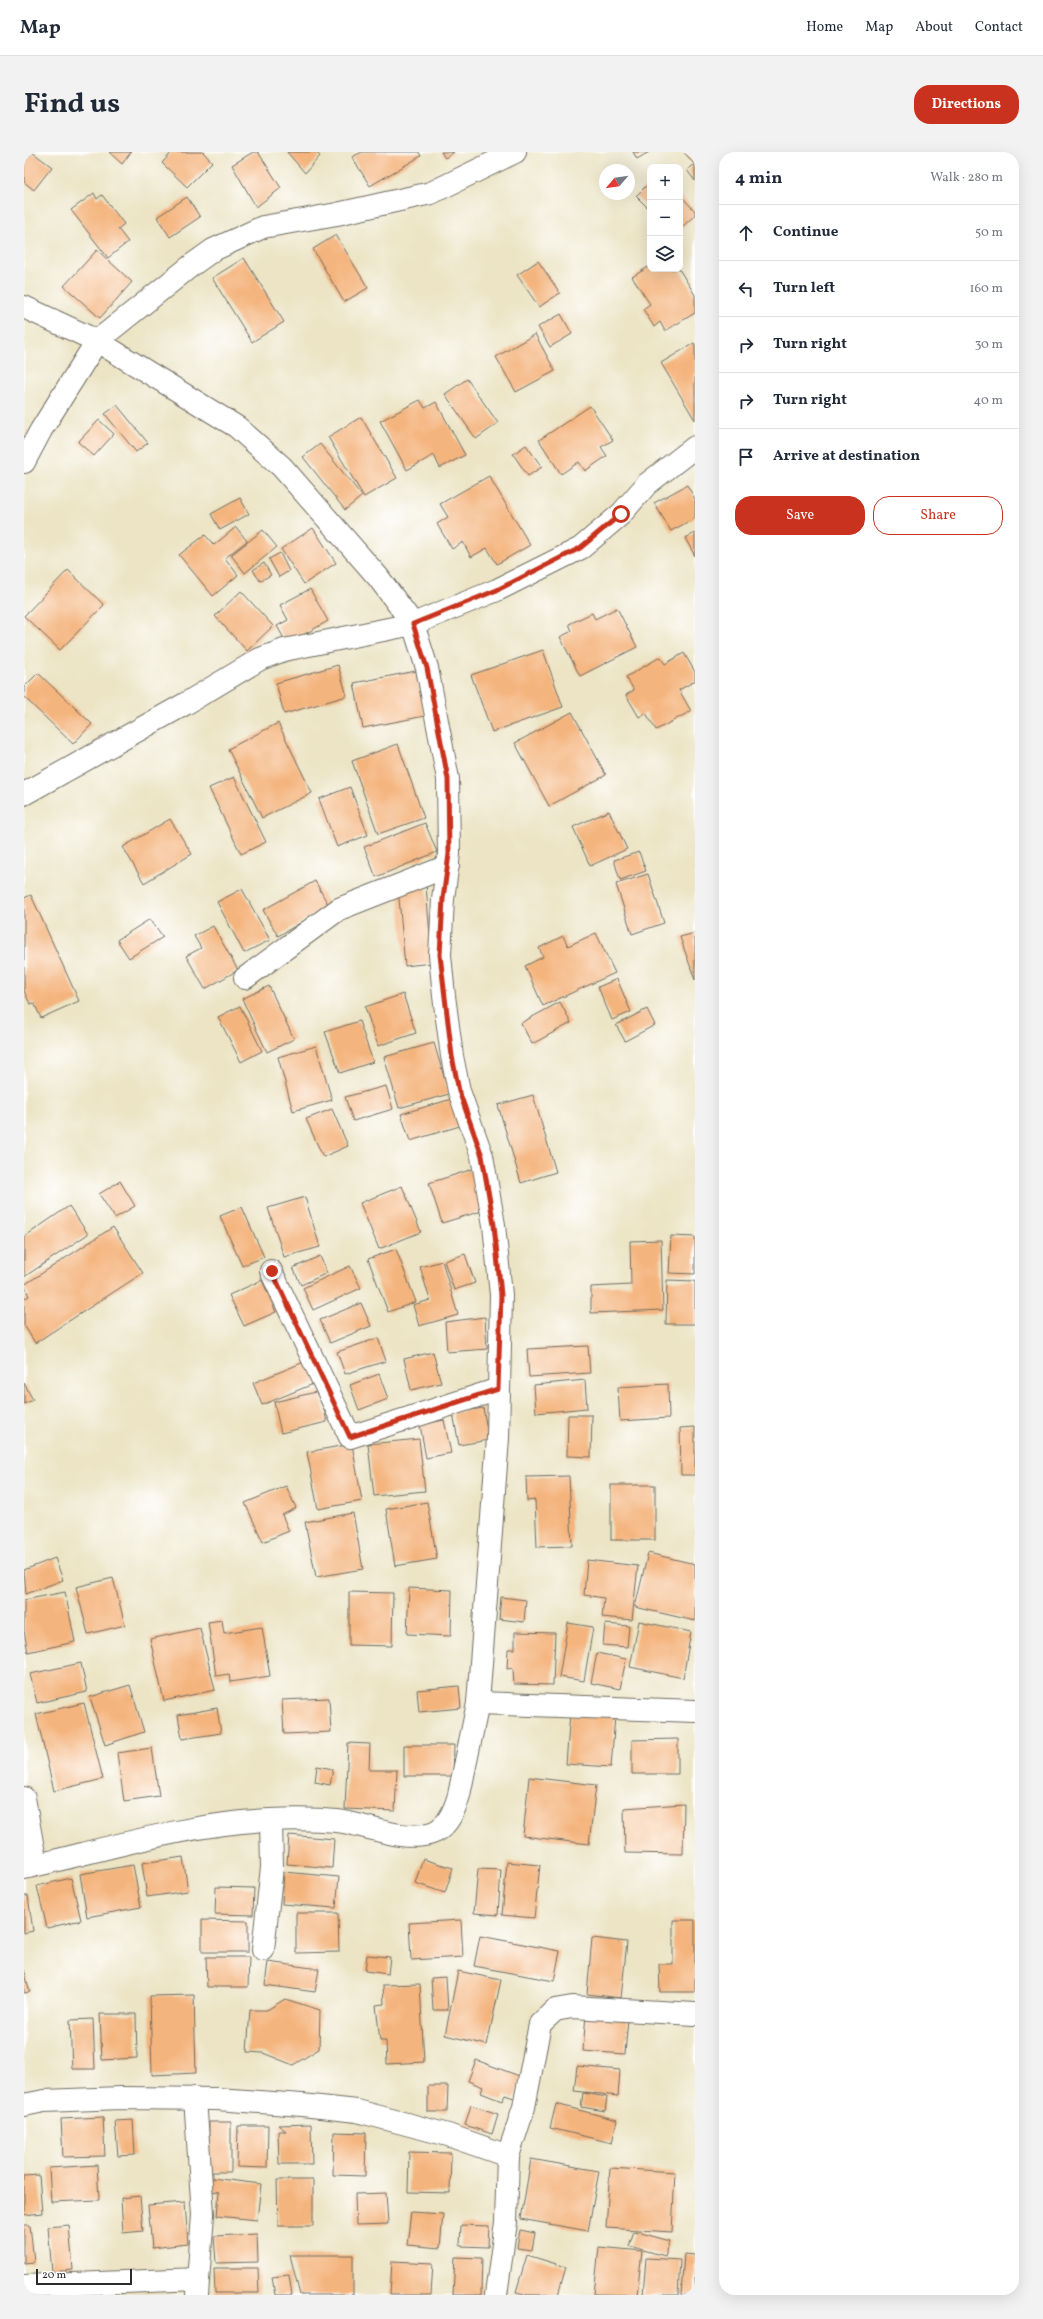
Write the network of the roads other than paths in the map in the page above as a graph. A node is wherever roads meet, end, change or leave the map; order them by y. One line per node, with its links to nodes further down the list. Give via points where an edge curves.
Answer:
1 (515, 152): 3 (street, via 431,193 337,214 262,227 192,265)
2 (24, 307): 3 (street)
3 (97, 341): 5 (street); 6 (street, via 237,427 282,466 378,577)
4 (695, 447): 6 (street, via 647,484 621,514 580,548 497,590)
5 (24, 462)
6 (413, 624): 7 (street, via 284,650 260,660); 8 (street, via 427,668 448,779)
7 (24, 794)
8 (448, 866): 9 (street, via 339,909); 11 (street, via 443,899 440,955 452,1056 459,1091 482,1156 494,1225 501,1295)
9 (245, 978)
10 (272, 1271): 11 (street, via 350,1437)
11 (498, 1389): 12 (street, via 498,1438)
12 (478, 1703): 13 (street); 15 (street, via 455,1810 436,1831 409,1835 337,1821)
13 (695, 1711)
14 (24, 1798): 16 (street)
15 (271, 1820): 16 (street, via 202,1827); 17 (street, via 272,1867)
16 (30, 1867)
17 (263, 1950)
18 (695, 2014): 21 (street, via 572,2007 555,2010 540,2024 524,2107)
19 (195, 2098): 20 (street, via 44,2101); 21 (street, via 357,2111 448,2135); 23 (street, via 203,2214)
20 (24, 2105)
21 (508, 2156): 24 (street, via 506,2222)
22 (24, 2286): 23 (street)
23 (197, 2287)
24 (496, 2295)

